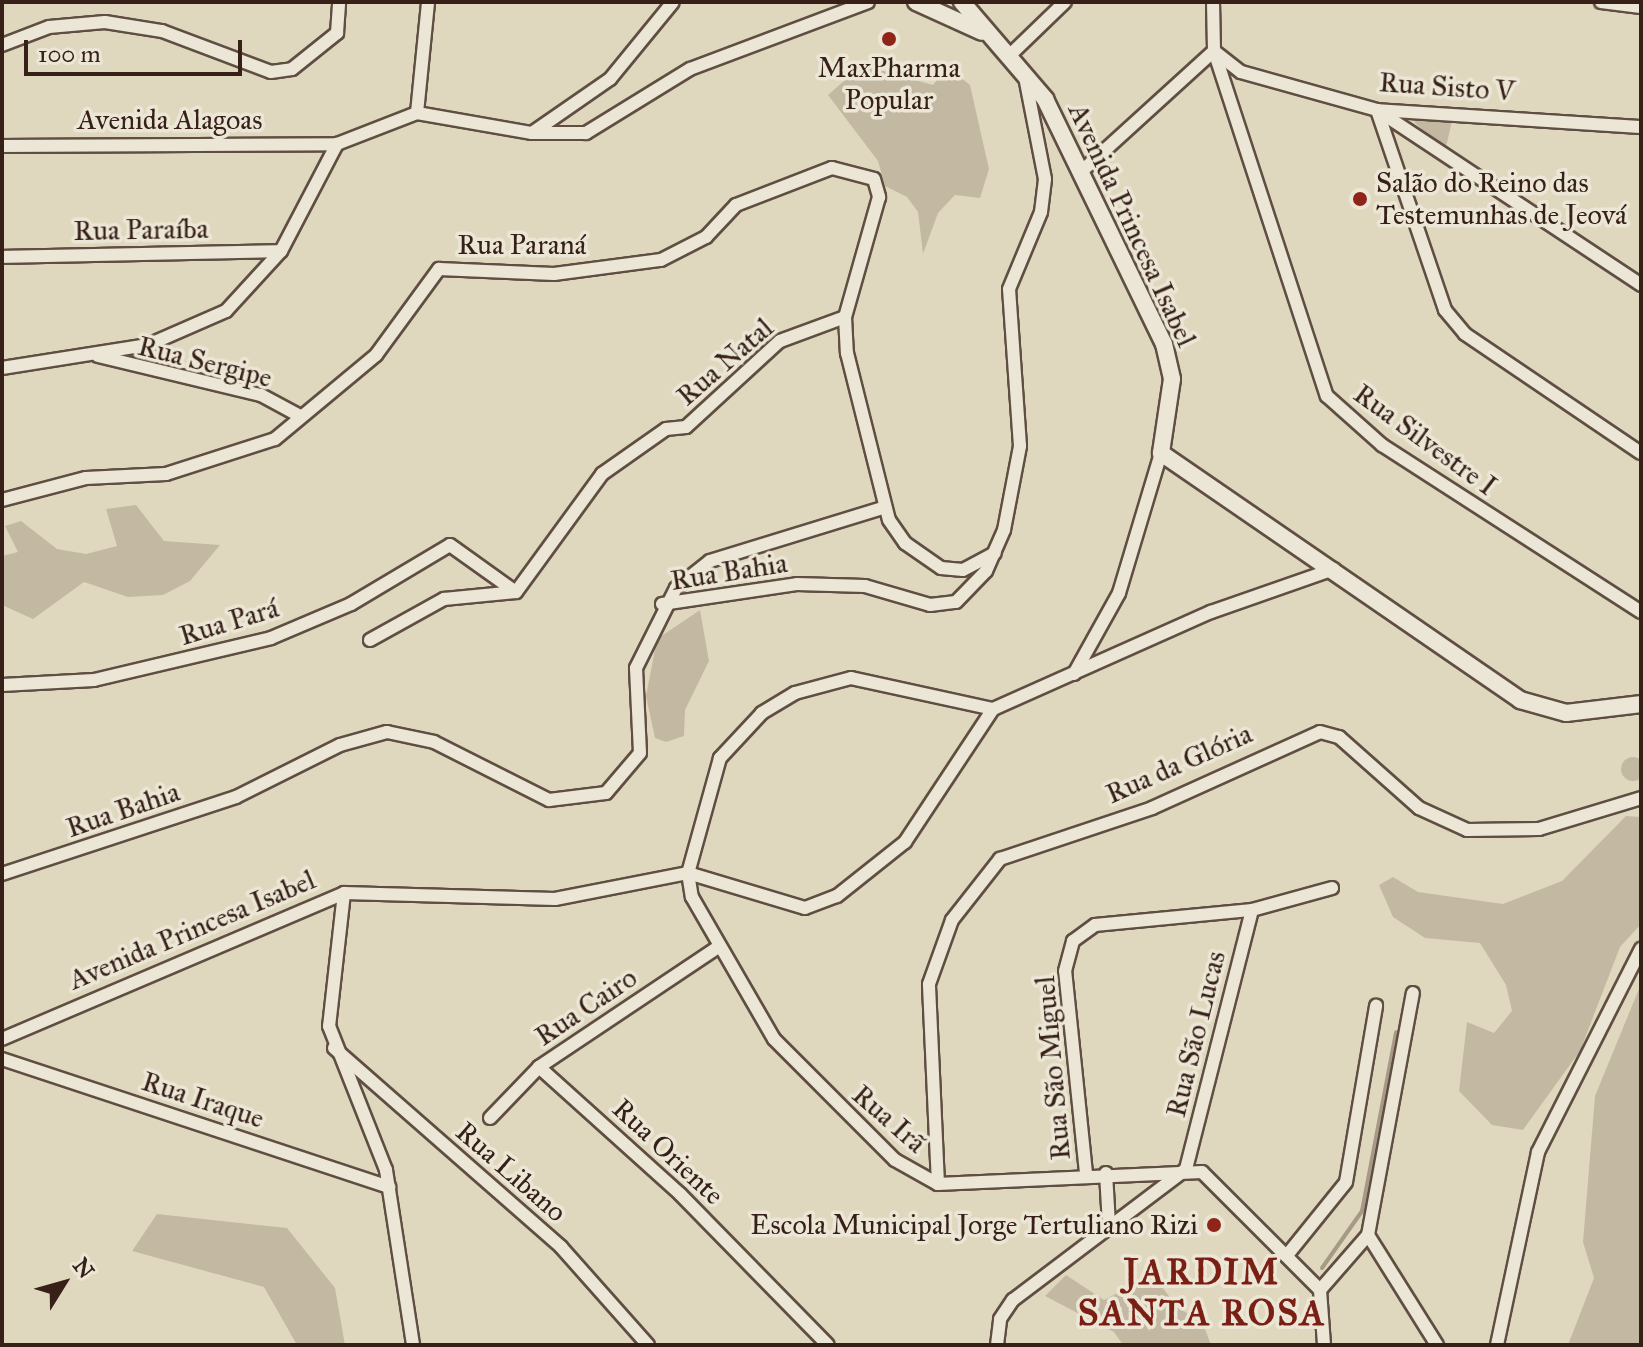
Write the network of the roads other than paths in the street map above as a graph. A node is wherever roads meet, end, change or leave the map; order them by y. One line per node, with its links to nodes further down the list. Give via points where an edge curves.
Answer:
1 (339, 2): 13 (street, via 337,33 292,69 271,72 162,31 105,22 49,27)
2 (428, 2): 18 (street)
3 (673, 2): 20 (street, via 620,70)
4 (868, 2): 20 (street, via 690,69 586,133)
5 (916, 2): 12 (street, Avenida Princesa Isabel)
6 (950, 2): 12 (street, Avenida Princesa Isabel)
7 (962, 2): 12 (street, Avenida Princesa Isabel)
8 (1065, 2): 15 (street)
9 (1213, 2): 14 (street, Rua Silvestre I)
10 (1601, 2): 11 (street)
11 (1641, 7)
12 (976, 29): 15 (street, Avenida Princesa Isabel)
13 (2, 45)
14 (1214, 51): 17 (street, Rua Sisto V, via 1241,72); 23 (street); 39 (street, Rua Silvestre I, via 1327,396 1382,445)
15 (1008, 57): 16 (street, Avenida Princesa Isabel)
16 (1024, 74): 23 (street, Avenida Princesa Isabel); 35 (street, Rua Bahia, via 1045,179 1041,212 1009,289 1020,446)
17 (1377, 110): 19 (street, Rua Sisto V); 26 (street); 32 (street, via 1445,310 1465,334)
18 (417, 113): 20 (street); 21 (street)
19 (1641, 127)
20 (532, 133)
21 (337, 144): 22 (street, Avenida Alagoas); 24 (street)
22 (2, 146)
23 (1082, 171): 31 (street, Avenida Princesa Isabel, via 1164,344 1172,379)
24 (281, 251): 25 (street, Rua Paraíba); 28 (street, via 226,311 196,330)
25 (2, 257)
26 (1641, 285)
27 (845, 317): 30 (street, Rua Paraná, via 879,197 874,179 832,168 736,205 706,237 661,260 554,274 439,269 376,355); 34 (street, Rua Paraná, via 847,353); 37 (street, Rua Natal, via 780,341 686,427 666,429 602,474)
28 (97, 356): 29 (street); 30 (street, Rua Sergipe, via 261,395)
29 (2, 368)
30 (300, 416): 33 (street, via 275,439 234,456 166,474 86,478)
31 (1161, 453): 36 (street); 41 (street, Avenida Princesa Isabel, via 1119,593)
32 (1641, 453)
33 (2, 500)
34 (885, 507): 35 (street, Rua Paraná, via 905,543 941,568 963,570); 38 (street, via 710,561)
35 (995, 553): 38 (street, Rua Bahia, via 956,602 930,605 865,586 797,584)
36 (1334, 569): 41 (street, via 1211,612); 43 (street, via 1520,700 1566,713)
37 (516, 592): 40 (street, via 444,599); 42 (street, Rua Pará, via 450,545 351,604 271,638 94,680)
38 (662, 604): 47 (street, Rua Bahia, via 636,668 640,753 606,793 549,800 434,742 387,732 340,745 236,797)
39 (1641, 612)
40 (370, 640)
41 (1074, 674): 44 (street)
42 (2, 682)
43 (1641, 704)
44 (993, 709): 46 (street, Avenida Princesa Isabel, via 905,842 837,896 805,908); 46 (street, via 851,678 795,693 762,713 720,758)
45 (1641, 798): 63 (street, Rua da Glória, via 1539,829 1467,830 1419,808 1339,737 1320,732 1285,742 1152,808 1000,859 952,920 929,984)
46 (688, 873): 49 (street, Avenida Princesa Isabel, via 555,899); 51 (street, Rua Irã)
47 (2, 874)
48 (1332, 888): 50 (street, Rua São Miguel)
49 (344, 893): 55 (street, Avenida Princesa Isabel); 56 (street)
50 (1252, 910): 60 (street, Rua São Lucas); 61 (street, Rua São Miguel, via 1095,925 1073,941 1065,971)
51 (718, 947): 58 (street, Rua Cairo); 63 (street, Rua Irã, via 774,1039 814,1085 895,1160)
52 (1641, 949): 75 (street, via 1538,1152)
53 (1413, 993): 66 (street)
54 (1376, 1006): 67 (street, via 1346,1182)
55 (2, 1039)
56 (332, 1046): 64 (street); 70 (street, Rua Libano, via 561,1247)
57 (2, 1059): 64 (street, Rua Iraque)
58 (539, 1067): 59 (street, Rua Cairo); 71 (street, Rua Oriente, via 680,1194)
59 (490, 1118)
60 (1186, 1169): 62 (street, Rua Irã); 65 (street); 67 (street, via 1214,1178)
61 (1086, 1173): 62 (street, Rua Irã); 63 (street, Rua Irã)
62 (1106, 1173): 65 (street)
63 (938, 1184)
64 (389, 1187): 69 (street)
65 (1109, 1225): 72 (street, via 1013,1300 1000,1319)
66 (1368, 1235): 68 (street); 74 (street)
67 (1288, 1254): 68 (street)
68 (1320, 1290): 73 (street)
69 (413, 1345)
70 (648, 1345)
71 (828, 1345)
72 (997, 1345)
73 (1324, 1345)
74 (1437, 1345)
75 (1497, 1345)

